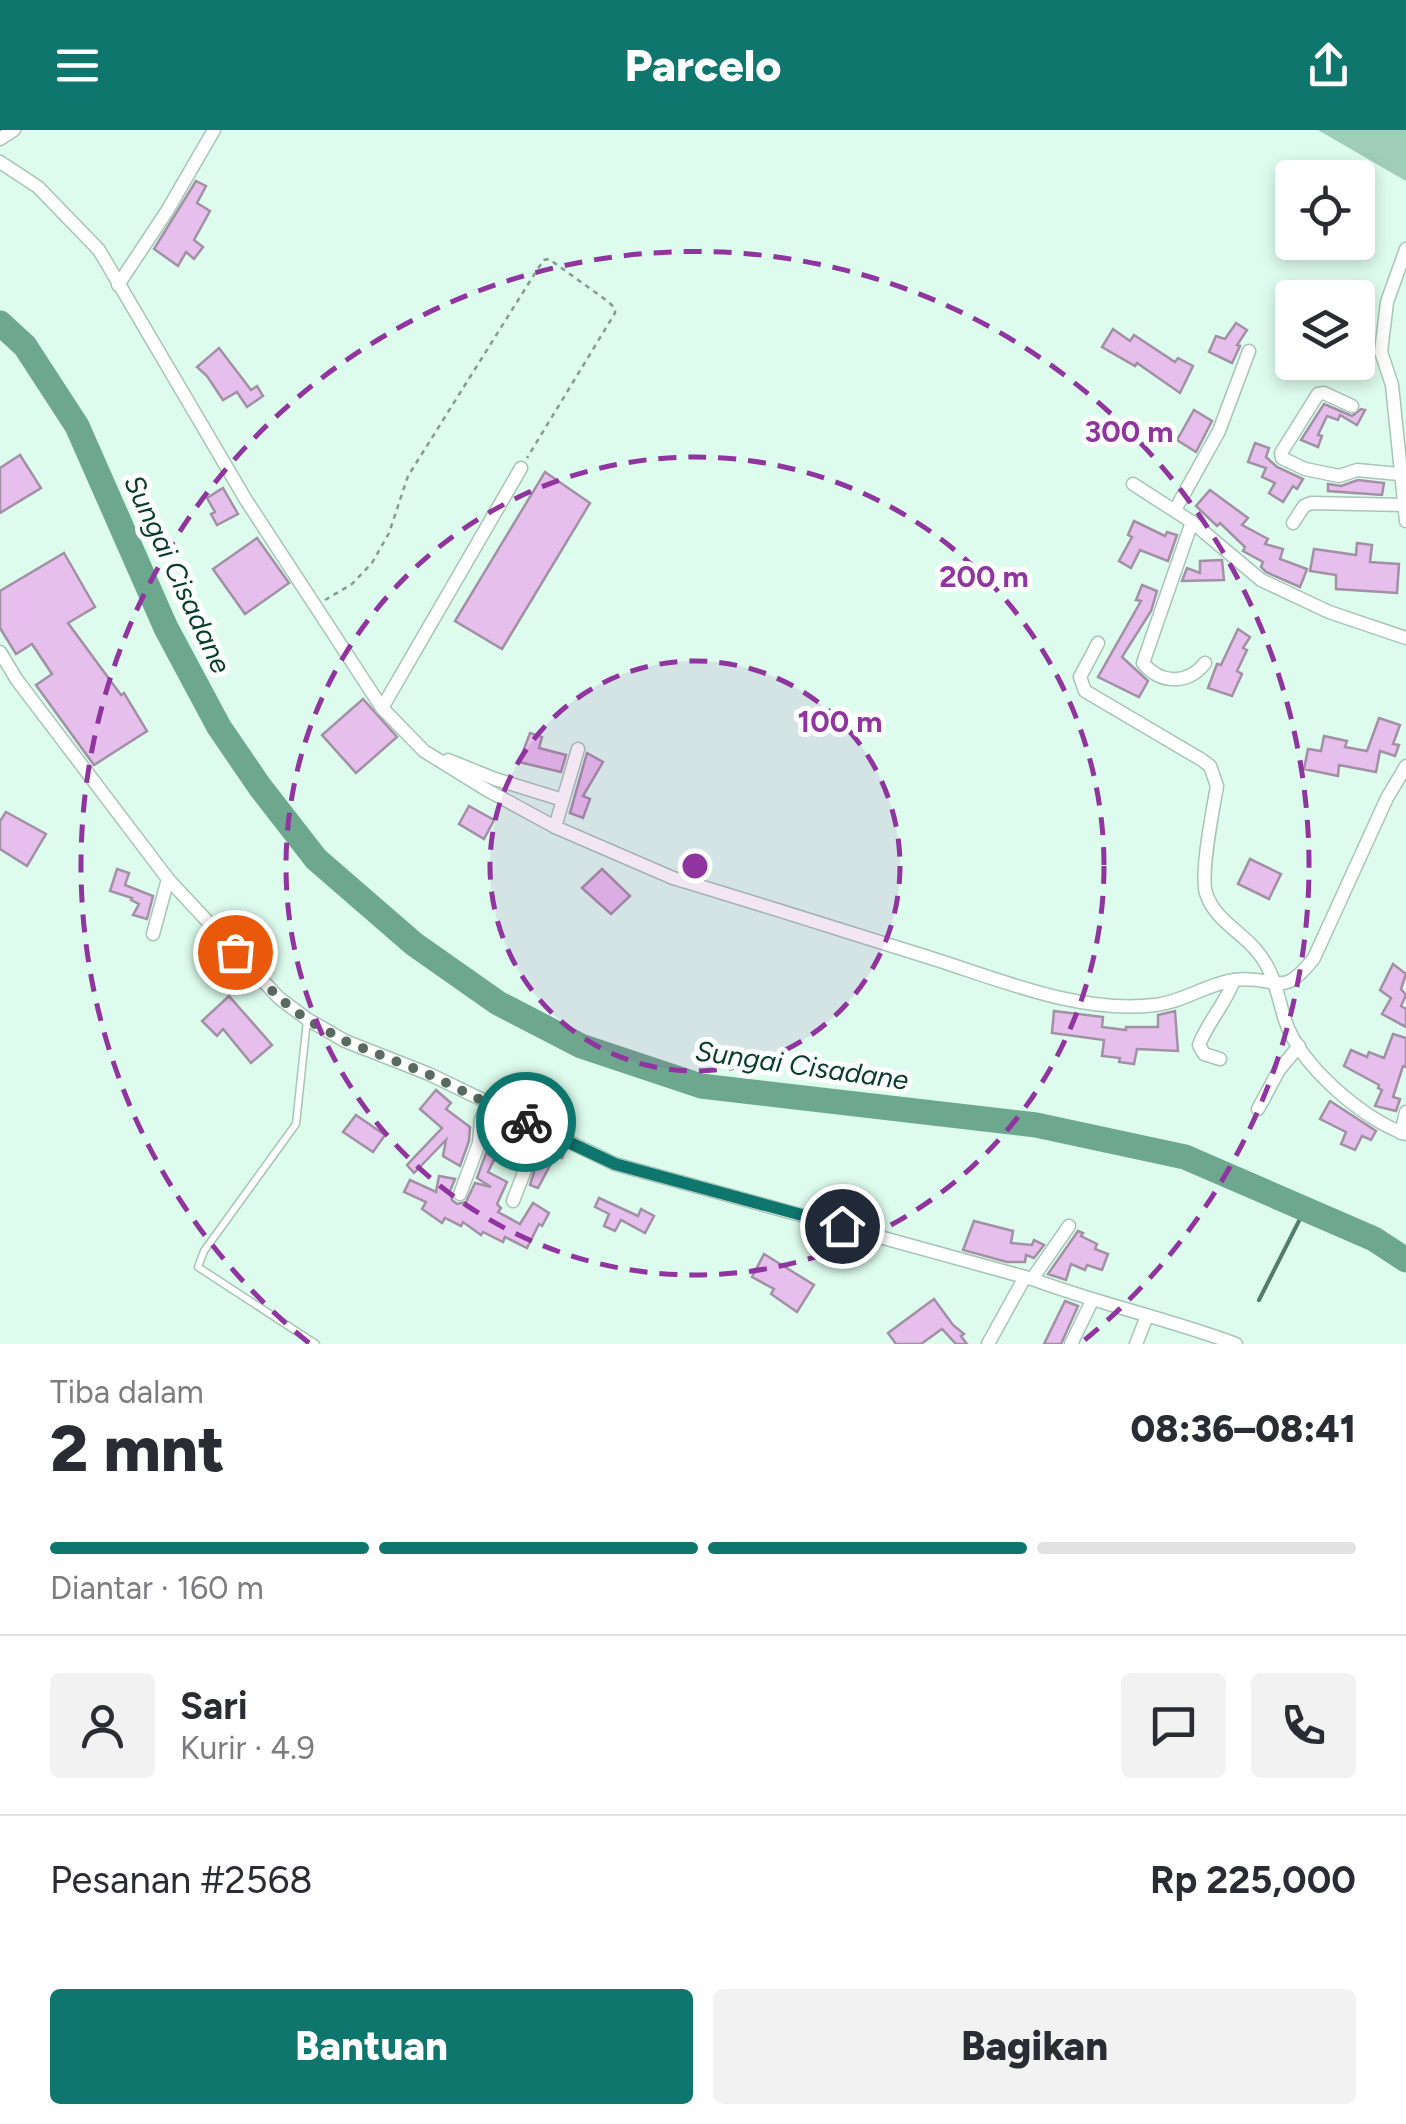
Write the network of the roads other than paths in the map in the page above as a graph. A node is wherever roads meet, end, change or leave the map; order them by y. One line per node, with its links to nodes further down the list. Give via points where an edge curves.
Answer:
1 (14, 130): 3 (street)
2 (214, 130): 6 (street)
3 (0, 138)
4 (0, 162): 6 (street, via 28,178 88,235)
5 (1406, 249): 10 (street, via 1381,352 1392,385)
6 (118, 285): 21 (street)
7 (1248, 351): 13 (street, via 1219,430)
8 (1352, 406): 10 (street, via 1318,394 1282,458 1339,476 1357,470)
9 (521, 468): 21 (street)
10 (1399, 474): 12 (street)
11 (1133, 484): 13 (street)
12 (1404, 505): 14 (street); 16 (street, via 1312,504)
13 (1175, 510): 15 (street)
14 (1406, 521)
15 (1192, 522): 17 (street, via 1261,580); 20 (street, via 1142,663 1175,681)
16 (1293, 523)
17 (1406, 638)
18 (1098, 642): 30 (street, via 1080,677 1085,691 1210,766 1217,786 1207,898 1258,951)
19 (0, 652): 27 (street)
20 (1205, 663)
21 (382, 708): 23 (street)
22 (578, 749): 25 (street)
23 (424, 751): 25 (street); 26 (street)
24 (1406, 766): 30 (street, via 1314,958 1300,975)
25 (563, 800): 26 (street)
26 (555, 827): 29 (street, via 673,878 1044,994 1156,1005)
27 (168, 879): 28 (street); 31 (street)
28 (152, 934)
29 (1234, 980): 30 (street); 33 (street, via 1199,1045)
30 (1278, 985): 32 (street)
31 (306, 1019): 34 (street); 45 (lane, via 296,1124 198,1267)
32 (1299, 1046): 35 (street); 38 (street, via 1350,1102)
33 (1220, 1059)
34 (488, 1102): 37 (street); 39 (street)
35 (1258, 1110)
36 (1406, 1112): 38 (street)
37 (536, 1127): 40 (street); 42 (street, via 615,1164)
38 (1404, 1133)
39 (460, 1194)
40 (513, 1201)
41 (1069, 1226): 42 (street)
42 (1028, 1278): 43 (street); 46 (street)
43 (1092, 1302): 44 (street); 47 (street)
44 (1147, 1316): 48 (street); 49 (street)
45 (316, 1344)
46 (988, 1344)
47 (1071, 1344)
48 (1136, 1344)
49 (1236, 1344)

